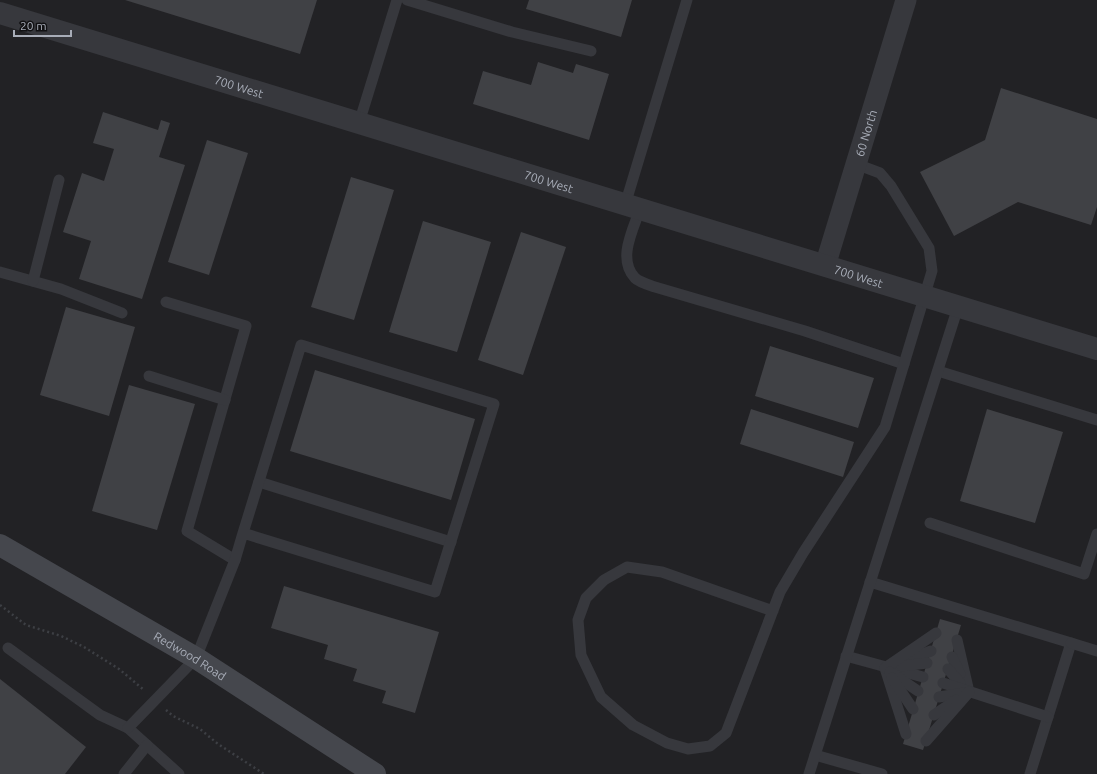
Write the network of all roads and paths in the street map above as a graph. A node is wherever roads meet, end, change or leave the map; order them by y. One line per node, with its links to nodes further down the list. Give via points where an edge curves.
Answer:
1 (397, 0): 7 (lane)
2 (407, 0): 6 (lane, via 512,32)
3 (687, 0): 10 (lane)
4 (906, 0): 8 (street, 60 North)
5 (0, 13): 7 (street, 700 West)
6 (592, 51)
7 (358, 123): 10 (street, 700 West)
8 (856, 164): 11 (street, 60 North); 14 (lane, via 880,173 891,186 929,248 932,271)
9 (59, 180): 13 (lane)
10 (632, 207): 11 (street, 700 West); 19 (lane, via 627,266 636,279)
11 (825, 266): 14 (street, 700 West)
12 (0, 272): 13 (lane)
13 (33, 281): 17 (lane)
14 (924, 296): 16 (street, 700 West); 19 (lane)
15 (166, 302): 22 (lane, via 246,326)
16 (958, 307): 18 (street, 700 West); 20 (lane)
17 (122, 313)
18 (1097, 350)
19 (904, 364): 33 (lane, via 885,427 803,553 780,592)
20 (938, 371): 23 (lane); 31 (lane)
21 (150, 376): 22 (lane)
22 (225, 400): 30 (lane, via 187,531)
23 (1097, 420)
24 (259, 482): 26 (lane); 28 (lane); 28 (lane, via 302,345 479,399 494,404)
25 (930, 523): 27 (lane, via 1084,574)
26 (243, 533): 28 (lane, via 435,592); 30 (lane)
27 (1097, 534)
28 (451, 542)
29 (0, 545): 42 (main road, Redwood Road)
30 (235, 560): 42 (lane)
31 (870, 582): 36 (lane); 40 (lane)
32 (0, 606): 48 (path, via 26,626 61,636 84,647 119,669)
33 (773, 610): 33 (lane, via 726,732 710,746 688,749 667,743 633,725 601,697 581,655 578,620 586,598 604,580 627,567 662,572)
34 (936, 633): 44 (lane)
35 (957, 640): 50 (lane)
36 (1070, 644): 39 (lane); 55 (lane)
37 (8, 648): 56 (lane, via 100,715)
38 (931, 651): 44 (lane)
39 (1097, 652)
40 (846, 656): 44 (lane); 61 (lane)
41 (952, 657): 50 (lane)
42 (196, 658): 56 (lane); 65 (main road, Redwood Road)
43 (927, 663): 44 (lane)
44 (885, 668): 46 (lane); 49 (lane); 52 (lane); 57 (lane)
45 (948, 669): 50 (lane)
46 (923, 677)
47 (944, 683): 50 (lane)
48 (142, 688)
49 (918, 692)
50 (969, 692): 51 (lane); 54 (lane); 55 (lane); 58 (lane); 59 (lane)
51 (939, 697)
52 (913, 709)
53 (169, 712): 64 (path, via 200,729)
54 (934, 715)
55 (1048, 717): 68 (lane)
56 (128, 728): 60 (lane)
57 (907, 729)
58 (930, 730)
59 (926, 741)
60 (147, 746): 62 (lane); 63 (lane)
61 (815, 755): 66 (lane); 67 (lane)
62 (124, 774)
63 (179, 774)
64 (264, 774)
65 (375, 774)
66 (809, 774)
67 (882, 774)
68 (1030, 774)

